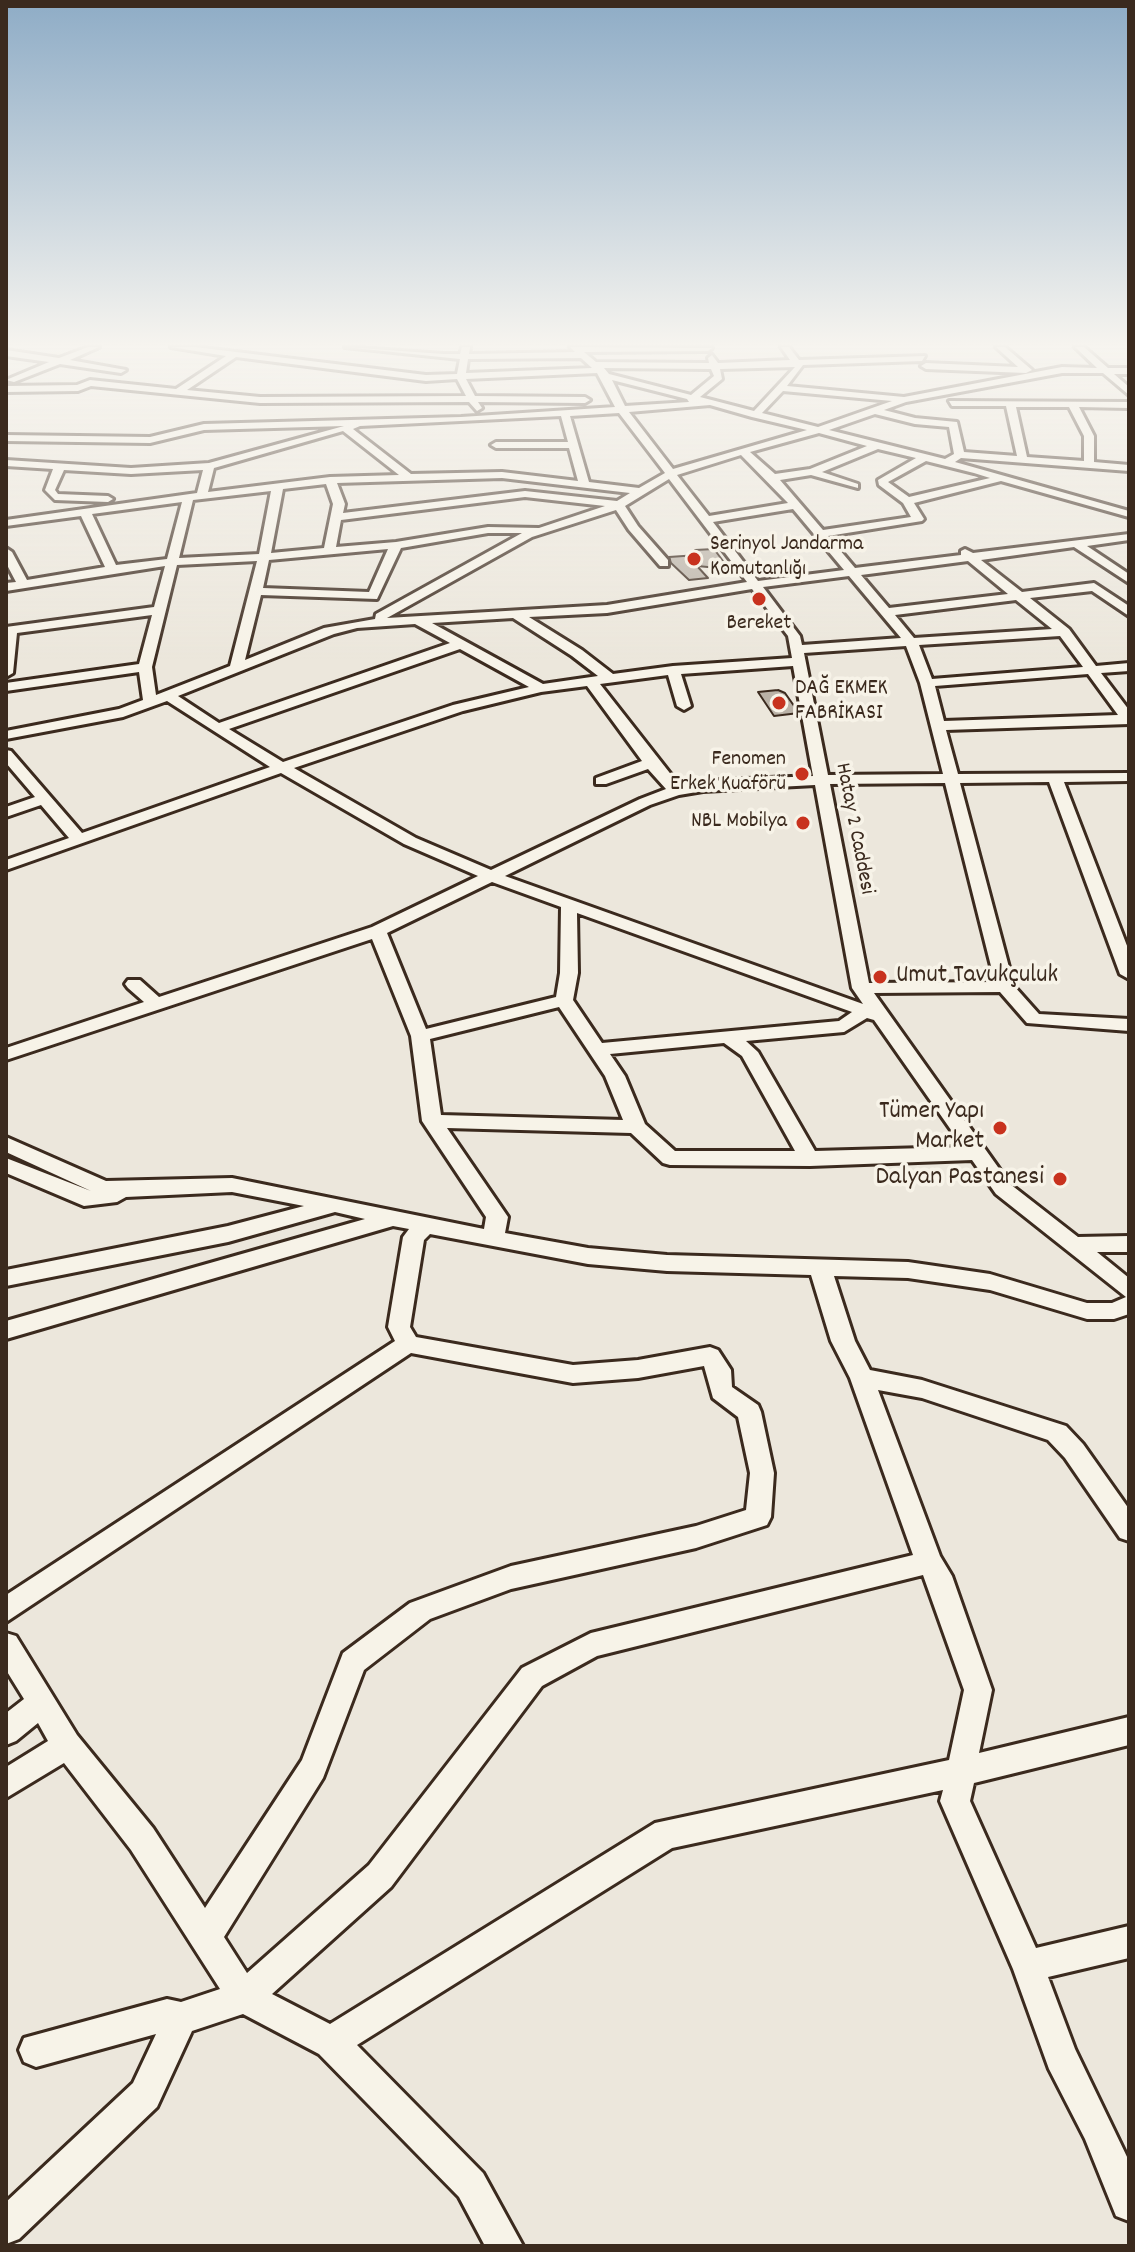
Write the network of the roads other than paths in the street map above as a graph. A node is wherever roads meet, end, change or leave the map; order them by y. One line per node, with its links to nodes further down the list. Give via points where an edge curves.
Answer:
1 (260, 452): 17 (street)
2 (376, 452): 21 (street)
3 (575, 452): 26 (street)
4 (654, 452): 20 (street, Hatay 2 Caddesi)
5 (744, 452): 20 (street); 23 (street)
6 (861, 452): 19 (street)
7 (906, 452): 11 (street)
8 (1021, 452): 12 (street)
9 (1089, 452): 15 (street)
10 (959, 455): 12 (street); 14 (street)
11 (926, 457): 14 (street); 33 (street, via 883,480)
12 (1022, 457): 15 (street)
13 (6, 463): 16 (street)
14 (946, 463): 24 (street)
15 (1089, 464): 18 (street)
16 (60, 466): 17 (street, via 131,471); 34 (street, via 50,490 55,497)
17 (209, 466): 30 (street)
18 (1129, 468)
19 (812, 472): 23 (street); 28 (street)
20 (670, 474): 29 (street); 41 (street, Hatay 2 Caddesi)
21 (407, 476): 22 (street); 25 (street)
22 (441, 476): 26 (street); 40 (street)
23 (773, 478): 36 (street)
24 (1001, 478): 33 (street); 38 (street)
25 (330, 480): 27 (street); 39 (street, via 339,504)
26 (584, 483): 29 (street)
27 (278, 485): 30 (street); 51 (street)
28 (854, 486)
29 (638, 491): 35 (street)
30 (202, 496): 31 (street)
31 (188, 498): 34 (street); 52 (street)
32 (427, 499): 40 (street)
33 (907, 501): 44 (street, via 918,519)
34 (160, 502): 37 (street)
35 (619, 505): 40 (street, via 541,493); 43 (street); 53 (street)
36 (797, 505): 41 (street); 44 (street)
37 (85, 512): 42 (street); 56 (street)
38 (1129, 514)
39 (336, 517): 40 (street); 48 (street)
40 (441, 517): 43 (street, via 488,530); 47 (street)
41 (705, 520): 60 (street, Hatay 2 Caddesi)
42 (6, 523)
43 (543, 530): 69 (street, via 390,614)
44 (822, 534): 57 (street)
45 (1129, 535): 46 (street)
46 (1074, 542): 50 (street); 54 (street)
47 (396, 545): 48 (street); 62 (street, via 373,596)
48 (329, 551): 51 (street)
49 (6, 552): 59 (street)
50 (968, 555): 57 (street); 63 (street)
51 (264, 557): 52 (street); 62 (street)
52 (172, 562): 56 (street); 64 (street)
53 (664, 563)
54 (1109, 566): 55 (street); 58 (street)
55 (1129, 566)
56 (111, 568): 59 (street)
57 (851, 571): 60 (street); 65 (street)
58 (1129, 579)
59 (23, 584): 61 (street)
60 (754, 585): 67 (street, via 607,609); 74 (street, Hatay 2 Caddesi, via 794,636)
61 (6, 587)
62 (256, 591): 75 (street)
63 (1021, 596): 65 (street); 66 (street, via 1094,587); 71 (street)
64 (159, 610): 70 (street); 76 (street)
65 (887, 612): 72 (street)
66 (1129, 612)
67 (516, 615): 68 (street); 81 (street)
68 (417, 620): 69 (street); 73 (street)
69 (357, 624): 75 (street)
70 (8, 631): 80 (street)
71 (1064, 632): 72 (street); 79 (street)
72 (911, 642): 74 (street); 83 (street)
73 (461, 644): 85 (street); 91 (street)
74 (798, 656): 78 (street); 99 (street, Hatay 2 Caddesi)
75 (237, 666): 86 (street)
76 (145, 667): 84 (street); 87 (street)
77 (1129, 667): 79 (street)
78 (673, 670): 81 (street); 88 (street)
79 (1094, 672): 83 (street); 89 (street)
80 (6, 673)
81 (609, 678): 82 (street)
82 (591, 682): 85 (street); 94 (street)
83 (927, 683): 90 (street)
84 (6, 687)
85 (541, 688): 95 (street, via 458,708)
86 (169, 696): 87 (street); 91 (street)
87 (150, 702): 92 (street, via 123,713)
88 (684, 706)
89 (1129, 720): 90 (street)
90 (936, 726): 98 (street)
91 (219, 728): 95 (street)
92 (6, 735)
93 (6, 754): 102 (street)
94 (651, 763): 100 (street); 101 (street)
95 (284, 768): 104 (street); 106 (street, via 410,841)
96 (1129, 777): 97 (street)
97 (1055, 778): 98 (street); 109 (street)
98 (950, 779): 99 (street); 111 (street)
99 (821, 780): 101 (street); 112 (street, Hatay 2 Caddesi)
100 (601, 781)
101 (676, 791): 106 (street)
102 (44, 799): 103 (street); 104 (street)
103 (6, 812)
104 (80, 841): 105 (street)
105 (6, 865)
106 (493, 877): 107 (street); 108 (street)
107 (569, 905): 113 (street); 115 (street)
108 (378, 931): 114 (street); 117 (street)
109 (1129, 974)
110 (134, 984): 114 (street)
111 (1005, 987): 112 (street); 116 (street, via 1034,1019)
112 (861, 988): 115 (street, Hatay 2 Caddesi)
113 (564, 1000): 117 (street); 119 (street)
114 (156, 1004): 120 (street)
115 (871, 1013): 118 (street, via 844,1026); 124 (street, Hatay 2 Caddesi)
116 (1129, 1025)
117 (420, 1036): 121 (street)
118 (728, 1037): 119 (street); 125 (street, via 749,1052)
119 (597, 1049): 122 (street, via 624,1092)
120 (6, 1054)
121 (432, 1121): 122 (street); 130 (street, via 497,1217)
122 (636, 1127): 125 (street, via 670,1158)
123 (6, 1144): 127 (street, via 103,1188 232,1185)
124 (978, 1153): 125 (street); 132 (street, Hatay 2 Caddesi, via 1003,1189)
125 (810, 1159)
126 (6, 1165): 127 (street, via 84,1199 151,1190 242,1189)
127 (335, 1205): 128 (street); 134 (street, via 228,1234)
128 (392, 1218): 129 (street); 137 (street)
129 (426, 1226): 130 (street); 138 (street, via 414,1237 399,1327)
130 (493, 1240): 133 (street, via 667,1263)
131 (1129, 1244): 132 (street)
132 (1073, 1245): 135 (street, Hatay 2 Caddesi)
133 (820, 1268): 136 (street, via 908,1270 990,1282 1087,1311); 139 (street, via 843,1341)
134 (6, 1278)
135 (1129, 1290)
136 (1129, 1305)
137 (6, 1330)
138 (408, 1344): 142 (street); 150 (street, via 573,1374 710,1356 719,1370 721,1391 749,1412 762,1473 758,1517 696,1537 511,1578 420,1611 353,1662 313,1768)
139 (862, 1378): 140 (street, via 922,1389 1057,1433); 141 (street)
140 (1129, 1530)
141 (929, 1562): 148 (street, via 939,1576 978,1690); 153 (street, via 591,1645 532,1677 380,1876)
142 (6, 1610)
143 (6, 1645): 144 (street)
144 (41, 1703): 145 (street); 147 (street)
145 (6, 1731)
146 (1129, 1731): 148 (street)
147 (67, 1745): 149 (street); 150 (street, via 142,1839)
148 (959, 1772): 152 (street, via 955,1801); 155 (street, via 666,1834)
149 (6, 1784)
150 (205, 1937): 153 (street)
151 (1129, 1942): 152 (street)
152 (1028, 1966): 157 (street, via 1061,2057)
153 (244, 1997): 154 (street); 155 (street)
154 (181, 2018): 156 (street, via 167,2015); 158 (street, via 145,2095)
155 (331, 2042): 159 (street, via 471,2185)
156 (36, 2050)
157 (1129, 2203)
158 (6, 2226)
159 (505, 2246)

